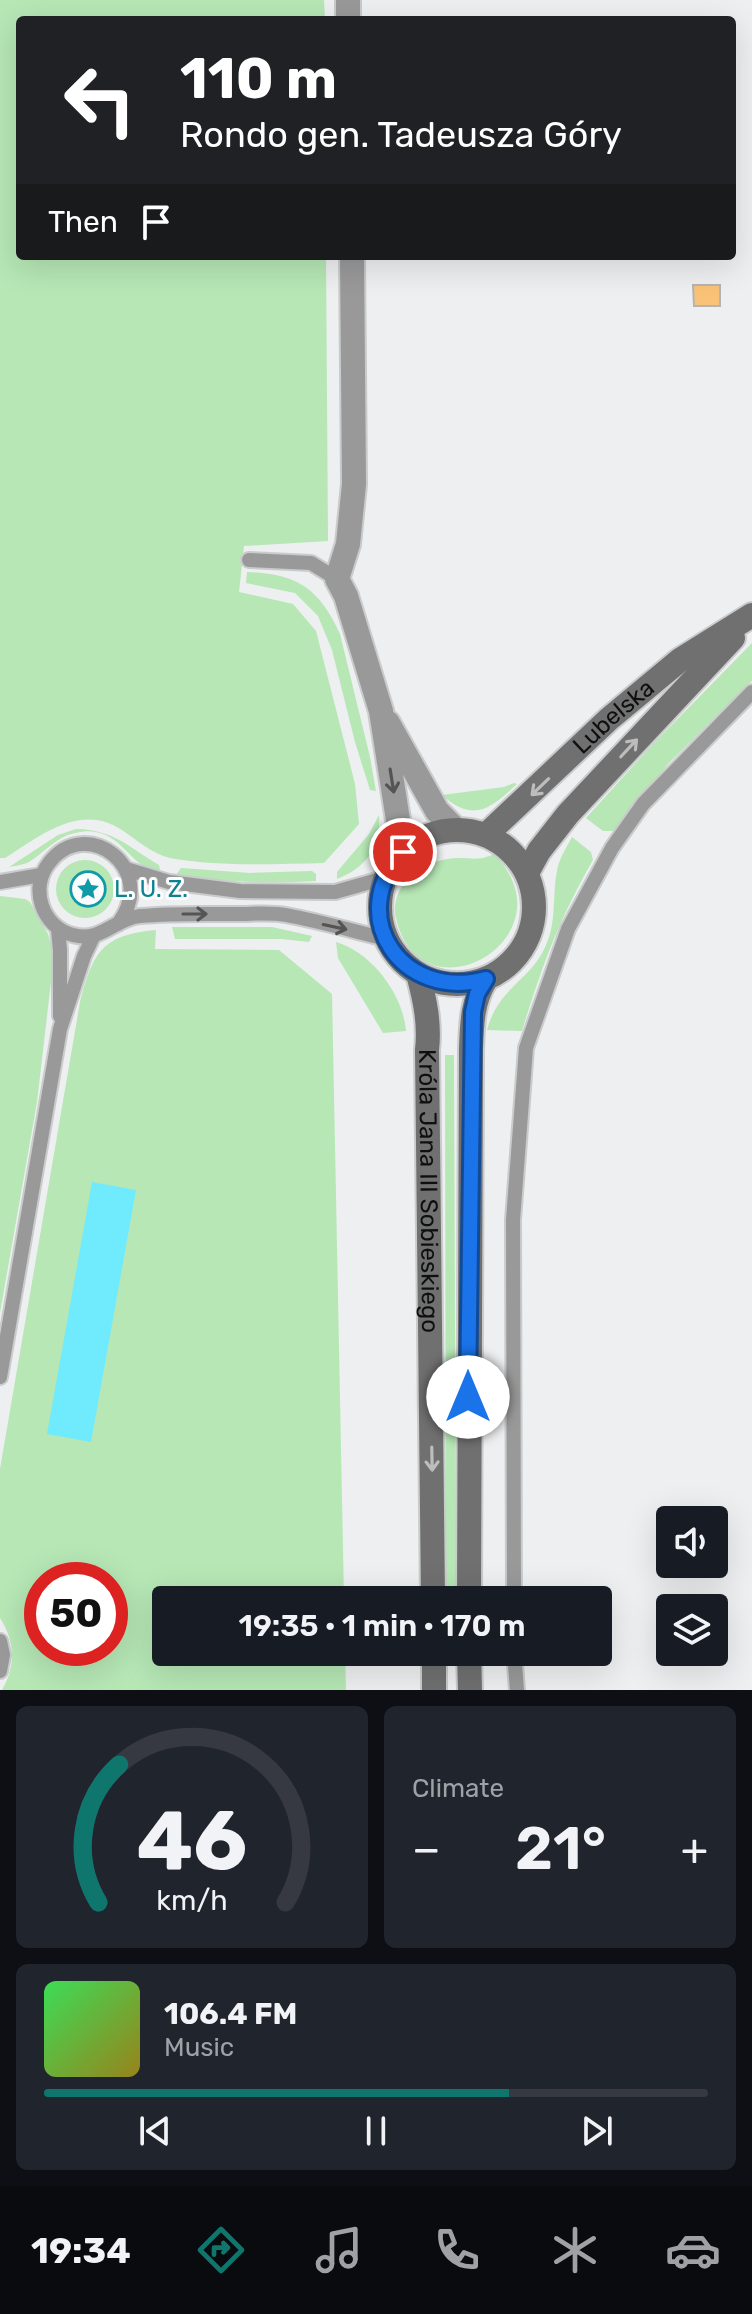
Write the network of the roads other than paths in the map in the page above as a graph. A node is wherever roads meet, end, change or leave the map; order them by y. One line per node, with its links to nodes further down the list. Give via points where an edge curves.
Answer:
1 (352, 260): 3 (street, via 354,484 348,544)
2 (249, 560): 3 (lane, via 311,563)
3 (337, 579): 6 (street)
4 (752, 616): 8 (main road, Lubelska, one-way to 8, via 680,660); 11 (main road, Lubelska, one-way to 4, via 568,814)
5 (752, 692): 25 (lane, via 643,804 612,848 568,929 526,1048 513,1220)
6 (381, 711): 7 (street, via 437,811); 9 (street, one-way to 9)
7 (455, 829): 8 (main road); 9 (main road, via 427,836)
8 (486, 835): 11 (main road, via 510,850)
9 (403, 852): 13 (main road)
10 (126, 869): 12 (lane, via 111,852 88,844 55,856); 13 (lane, via 169,882 240,891 335,892); 15 (lane, via 132,892)
11 (527, 873): 20 (main road, via 534,903 529,935 512,961)
12 (41, 875): 14 (lane); 16 (lane, via 39,899)
13 (385, 878): 18 (main road, via 380,915)
14 (0, 882)
15 (118, 924): 17 (lane); 18 (lane, one-way to 18, via 135,916 166,914 284,914)
16 (58, 929): 17 (lane); 21 (lane)
17 (93, 937): 21 (lane)
18 (386, 939): 19 (main road)
19 (418, 974): 20 (main road, via 445,984); 23 (main road, Króla Jana III Sobieskiego, one-way to 23, via 429,1036)
20 (486, 979): 24 (main road, Króla Jana III Sobieskiego, via 473,1012 471,1049)
21 (60, 1029): 22 (lane)
22 (0, 1377)
23 (433, 1586)
24 (469, 1586)
25 (514, 1586)
26 (0, 1641): 30 (lane)
27 (434, 1666): 31 (main road)
28 (469, 1666): 32 (main road)
29 (515, 1666): 33 (lane)
30 (0, 1671)
31 (434, 1690)
32 (470, 1690)
33 (517, 1690)

